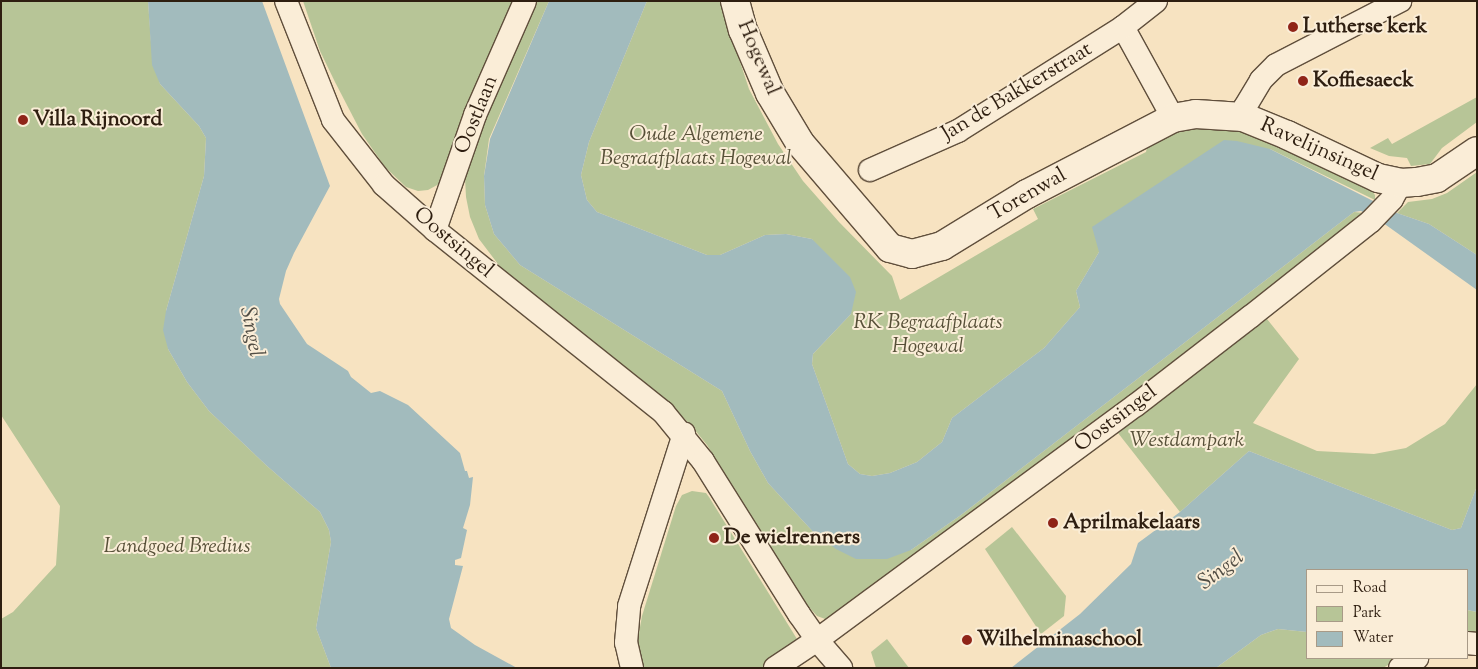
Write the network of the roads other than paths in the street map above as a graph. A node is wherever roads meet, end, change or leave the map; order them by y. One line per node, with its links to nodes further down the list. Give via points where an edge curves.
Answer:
1 (286, 1): 13 (street, Oostsingel, via 333,120 384,185)
2 (525, 1): 13 (street, Oostlaan, via 475,116)
3 (735, 1): 11 (street, Hogewal, via 743,30 770,92 800,143)
4 (1156, 1): 6 (street, Jan de Bakkerstraat)
5 (1400, 1): 7 (street, via 1276,66 1261,80 1245,107)
6 (1123, 27): 8 (street); 10 (street, Jan de Bakkerstraat, via 958,131)
7 (1243, 117): 8 (street, Torenwal, via 1196,114); 12 (street, Ravelijnsingel, via 1378,178)
8 (1173, 118): 11 (street, Torenwal, via 1027,194 942,246 912,254 890,248)
9 (1477, 150): 12 (street, Ravelijnsingel, via 1437,178)
10 (870, 170)
11 (836, 186)
12 (1396, 191): 15 (street, Oostsingel, via 1371,221 1136,405)
13 (435, 230): 14 (street, Oostsingel, via 663,412)
14 (684, 434): 15 (street, Oostsingel); 17 (street, via 629,606 626,643)
15 (817, 640): 18 (street, Oostsingel); 19 (street, Oostsingel)
16 (1415, 659): 20 (street)
17 (632, 668)
18 (775, 668)
19 (841, 668)
20 (1400, 668)

